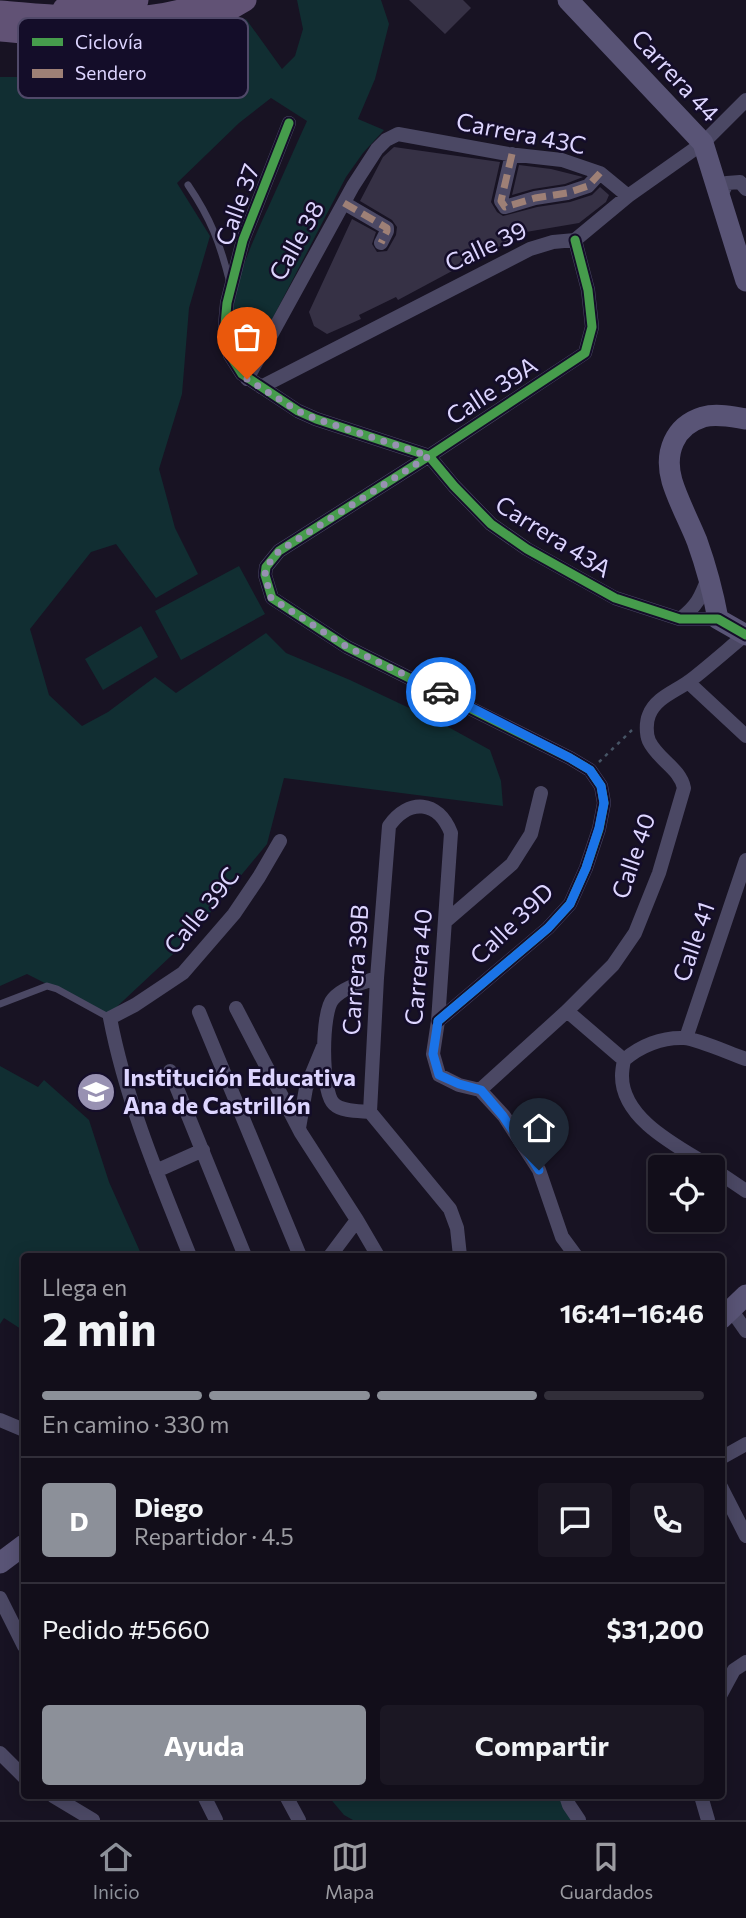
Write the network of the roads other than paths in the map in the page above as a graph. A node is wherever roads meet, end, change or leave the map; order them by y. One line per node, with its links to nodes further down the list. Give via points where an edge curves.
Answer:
1 (137, 0): 6 (main road, via 75,4)
2 (210, 0): 6 (main road, via 166,15)
3 (245, 0): 8 (main road)
4 (568, 0): 12 (street, Carrera 44)
5 (5, 14): 6 (main road); 7 (main road)
6 (56, 16)
7 (22, 18)
8 (212, 18)
9 (746, 100): 12 (street)
10 (289, 123): 23 (street, Calle 37, via 243,240)
11 (398, 134): 13 (street, Carrera 43C); 19 (street, Calle 38, via 377,149)
12 (703, 144): 17 (street); 18 (street, Carrera 44)
13 (512, 154): 14 (street, Carrera 43C, via 562,160); 14 (street, via 501,201 505,207 588,186)
14 (600, 173): 17 (street, Carrera 43C)
15 (188, 185): 23 (lane, via 215,231)
16 (743, 186): 18 (street, via 727,183)
17 (628, 195): 20 (street)
18 (720, 197): 22 (street, Carrera 44)
19 (344, 203): 21 (street, via 387,228); 24 (street, Calle 38)
20 (575, 240): 25 (street, Calle 39, via 530,249); 27 (street, Calle 39A, via 593,327 585,353)
21 (381, 243)
22 (746, 281)
23 (231, 288): 24 (street, Calle 37, via 225,325 230,355)
24 (247, 379): 25 (street)
25 (261, 387): 27 (street, via 316,419)
26 (746, 419): 28 (street, via 704,416 683,427 672,441 668,459 671,480)
27 (429, 456): 29 (street, Carrera 43A, via 491,524 527,549 615,598); 35 (street, Calle 39A, via 279,551 266,567 271,598 347,647 590,770 601,786)
28 (709, 575): 29 (street, via 694,608); 30 (street)
29 (680, 618): 30 (street, Carrera 43A)
30 (718, 618): 31 (street)
31 (746, 635): 32 (street)
32 (688, 682): 33 (street); 43 (street, Calle 40, via 657,703 647,727 649,740 682,779 684,789 659,873 635,933 613,965)
33 (746, 736)
34 (541, 793): 39 (street, via 531,834 512,864)
35 (604, 803): 46 (street, Calle 39D, via 586,868 570,904)
36 (389, 826): 39 (street, Carrera 40, via 409,807 423,806 446,820 451,833); 40 (street, Carrera 39B)
37 (280, 841): 45 (street, Calle 39C, via 234,914 183,973)
38 (746, 860): 47 (street, Calle 41)
39 (446, 921): 46 (street, Carrera 40)
40 (377, 978): 48 (street, via 342,991 327,1006); 53 (street, Carrera 39B)
41 (0, 1004): 45 (lane, via 47,986)
42 (236, 1008): 54 (street)
43 (567, 1011): 50 (street); 52 (street, Calle 40)
44 (199, 1012): 63 (street)
45 (110, 1018): 57 (street, via 118,1058)
46 (438, 1021): 52 (street, Carrera 40, via 433,1054 439,1075)
47 (686, 1038): 49 (street); 50 (street, via 654,1042)
48 (323, 1046): 53 (street, via 331,1103 340,1109); 54 (street, via 306,1088)
49 (746, 1059)
50 (624, 1060): 56 (street, via 625,1093 634,1108 650,1129)
51 (170, 1071): 55 (street)
52 (481, 1090): 67 (street, via 539,1170 562,1237)
53 (370, 1112): 66 (street, via 450,1209)
54 (298, 1128): 60 (street)
55 (203, 1150): 57 (street); 62 (street)
56 (691, 1155)
57 (156, 1171): 61 (street)
58 (725, 1177): 59 (street)
59 (746, 1191)
60 (357, 1220): 64 (street); 65 (street)
61 (189, 1253)
62 (244, 1253)
63 (299, 1253)
64 (332, 1253)
65 (376, 1253)
66 (460, 1253)
67 (574, 1253)
68 (733, 1308): 69 (street)
69 (746, 1331)
70 (0, 1420): 71 (street)
71 (21, 1429)
72 (746, 1444): 73 (street)
73 (725, 1456)
74 (725, 1495): 75 (street)
75 (746, 1536)
76 (21, 1547): 77 (street)
77 (0, 1563)
78 (0, 1598): 79 (street)
79 (21, 1640)
80 (746, 1662): 81 (street, via 734,1670)
81 (725, 1687)
82 (0, 1753): 83 (street)
83 (21, 1774)
84 (57, 1799): 89 (street)
85 (206, 1799): 90 (street)
86 (288, 1799): 91 (street)
87 (567, 1799): 92 (street)
88 (702, 1799): 93 (street)
89 (93, 1820)
90 (216, 1820)
91 (299, 1820)
92 (579, 1820)
93 (708, 1820)

